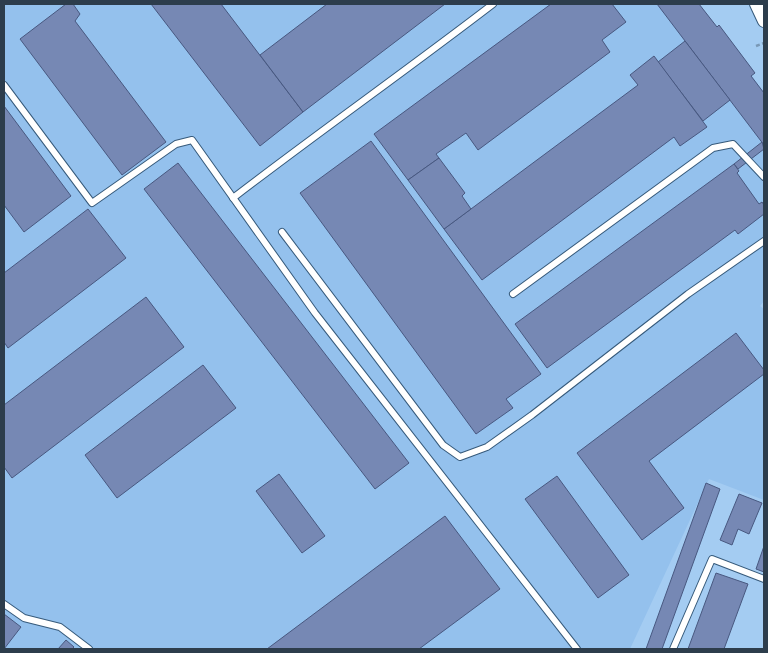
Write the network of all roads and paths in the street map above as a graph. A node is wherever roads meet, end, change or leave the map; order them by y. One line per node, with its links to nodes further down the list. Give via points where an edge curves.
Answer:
1 (493, 4): 8 (lane)
2 (756, 4): 3 (street)
3 (764, 21)
4 (764, 43): 5 (path)
5 (756, 46)
6 (4, 85): 8 (lane, via 92,203 176,144 192,140)
7 (764, 177): 11 (lane, via 733,144 713,148)
8 (233, 198): 15 (lane, via 315,313)
9 (282, 232): 10 (lane, via 443,445 460,457 487,447 688,294)
10 (764, 241)
11 (513, 294)
12 (764, 580): 16 (lane, via 712,559)
13 (4, 604): 14 (lane, via 24,618 60,627)
14 (89, 649)
15 (577, 649)
16 (673, 649)

